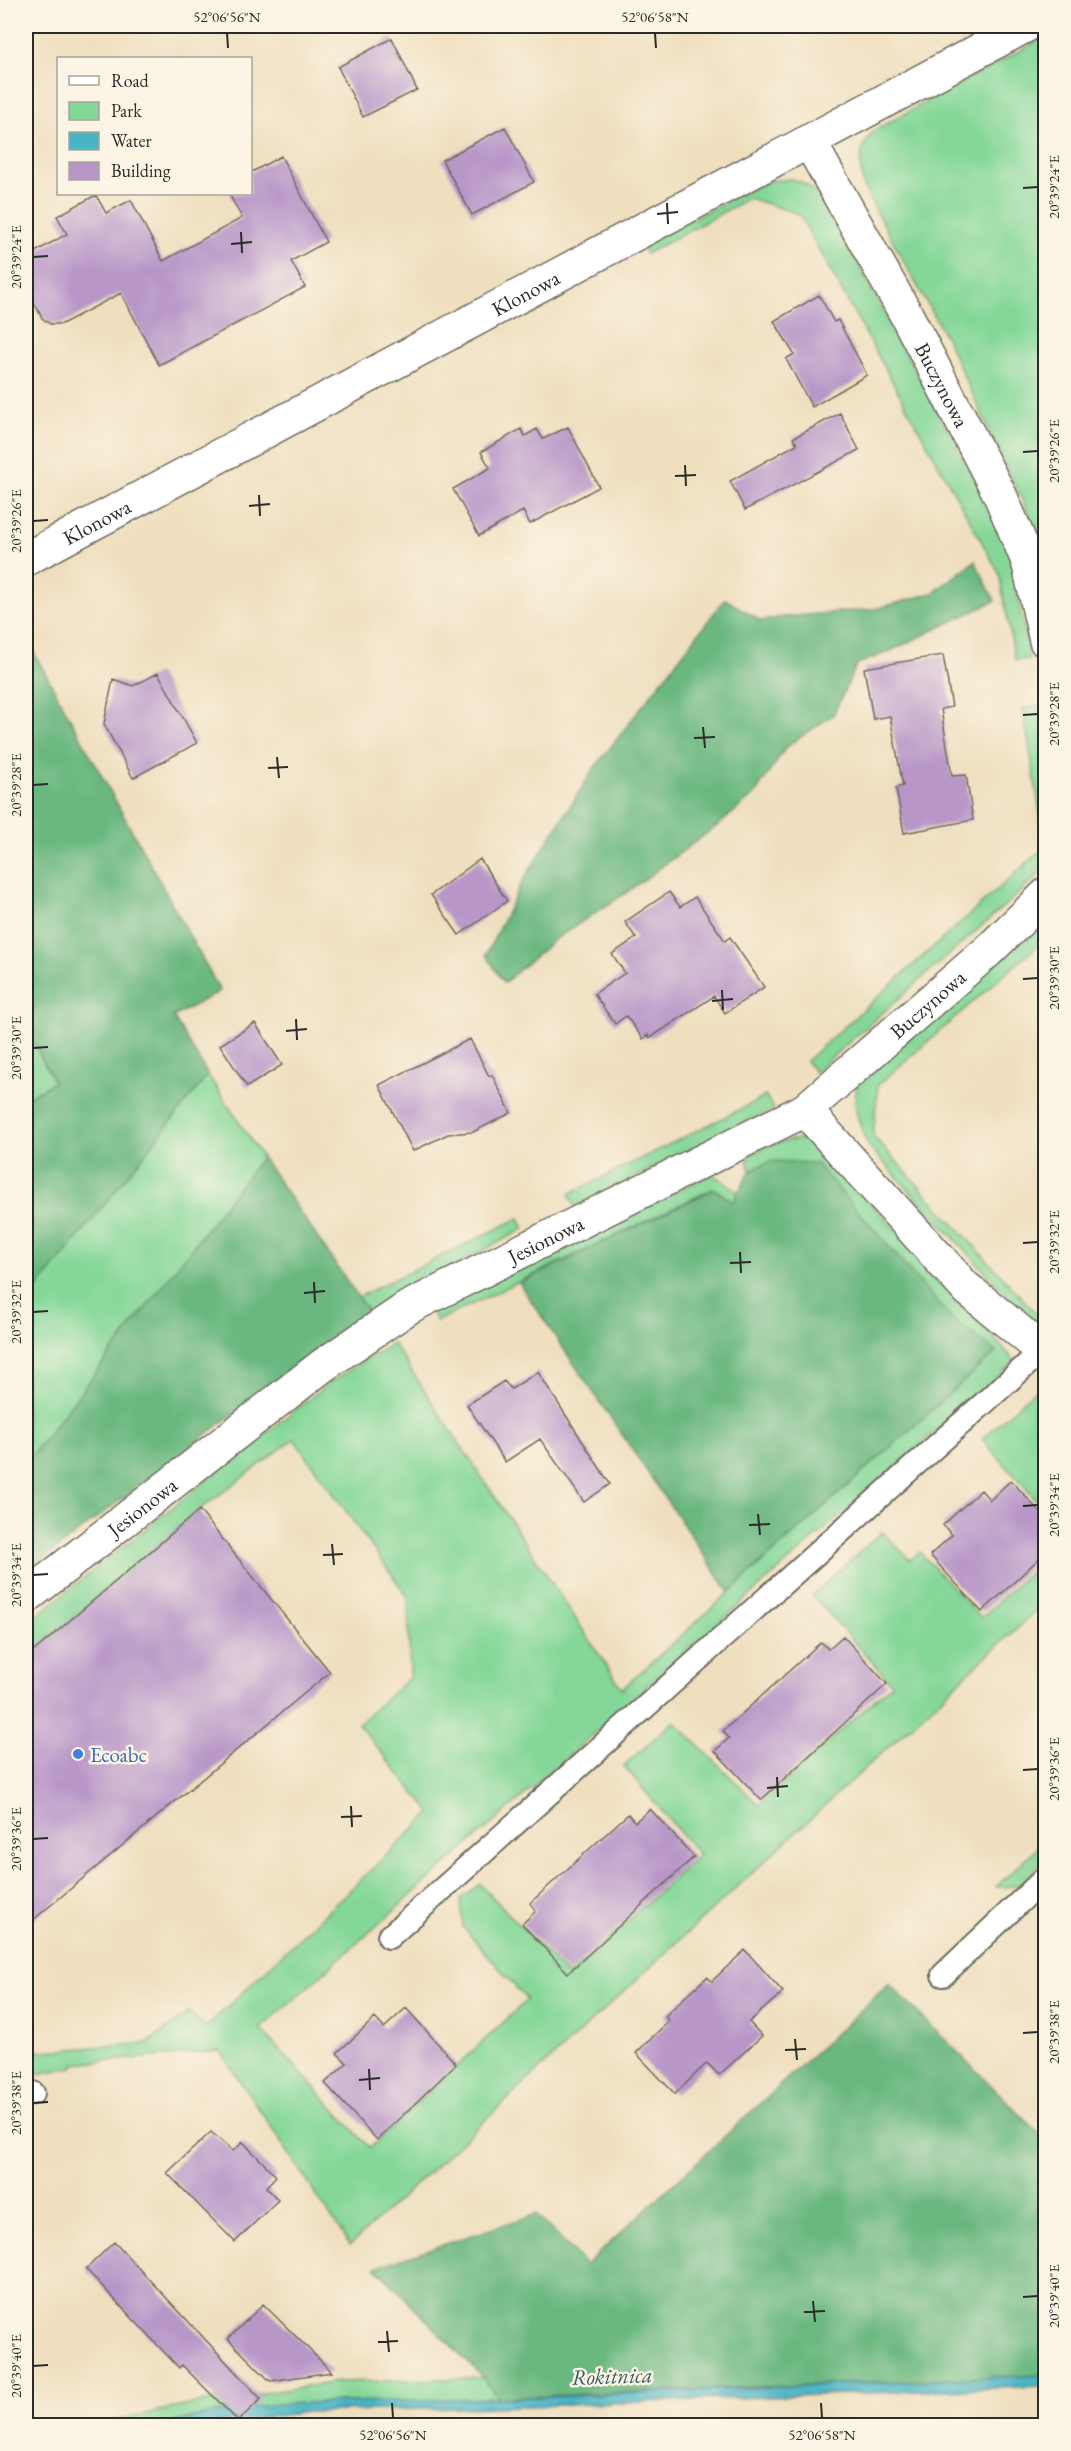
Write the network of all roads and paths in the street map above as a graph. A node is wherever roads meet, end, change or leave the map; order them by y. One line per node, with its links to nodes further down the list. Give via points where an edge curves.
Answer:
1 (1025, 26): 2 (street, Klonowa)
2 (809, 141): 3 (street, Klonowa); 4 (street, Buczynowa, via 907,316 1000,495 1028,561)
3 (26, 559)
4 (1046, 641)
5 (1046, 894): 6 (street, Buczynowa, via 988,951)
6 (805, 1110): 7 (street, via 965,1287); 8 (street, Jesionowa, via 409,1307 322,1366)
7 (1044, 1352): 10 (lane)
8 (26, 1597)
9 (1046, 1877): 11 (lane)
10 (389, 1937)
11 (943, 1975)

